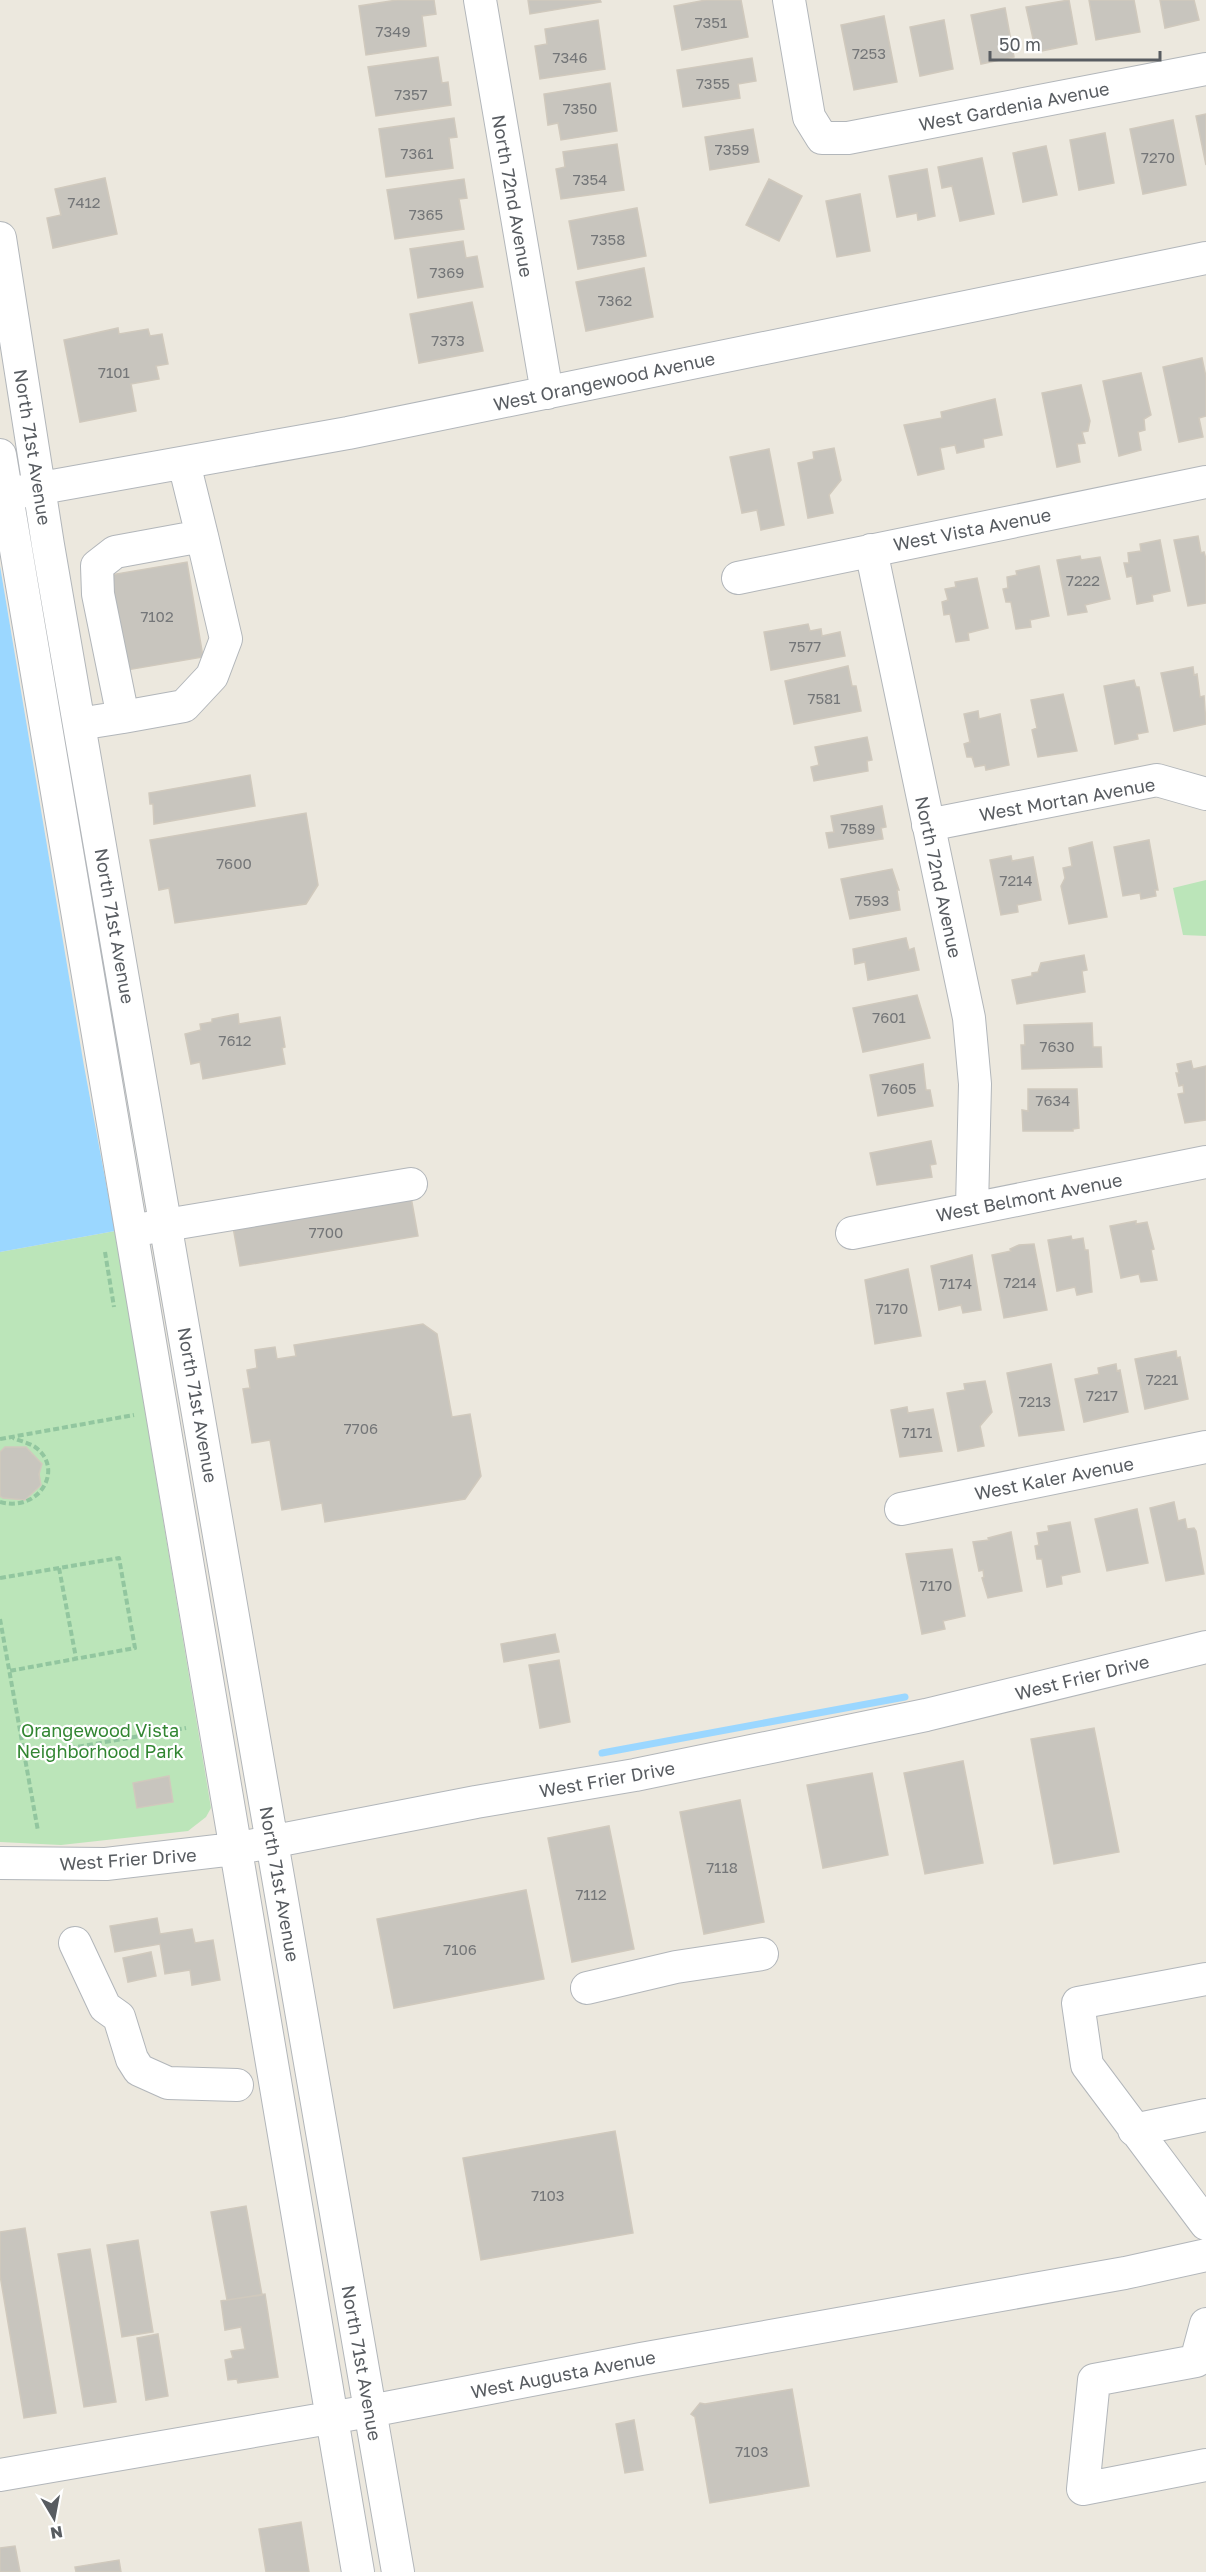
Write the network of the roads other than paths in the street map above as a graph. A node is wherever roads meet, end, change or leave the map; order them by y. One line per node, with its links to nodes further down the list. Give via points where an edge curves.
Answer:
1 (480, 0): 6 (street, North 72nd Avenue)
2 (789, 0): 3 (street, West Gardenia Avenue, via 809,117 822,138 848,138)
3 (1206, 69)
4 (0, 238): 10 (street, North 71st Avenue)
5 (1206, 258): 6 (street, West Orangewood Avenue)
6 (547, 393): 8 (street, West Orangewood Avenue)
7 (0, 455): 11 (street, North 71st Avenue)
8 (184, 463): 10 (street, West Orangewood Avenue); 12 (street)
9 (1206, 482): 13 (street, West Vista Avenue)
10 (40, 488): 11 (street, West Orangewood Avenue); 16 (street, North 71st Avenue)
11 (3, 495): 23 (street, North 71st Avenue)
12 (202, 536): 15 (street, via 226,639 213,676 184,706); 15 (street, via 115,552 97,566 98,594)
13 (871, 550): 14 (street, West Vista Avenue); 18 (street, North 72nd Avenue)
14 (738, 578)
15 (123, 717): 16 (street)
16 (80, 724): 22 (street, North 71st Avenue)
17 (1206, 794): 18 (street, West Mortan Avenue, via 1157,780)
18 (928, 825): 21 (street, North 72nd Avenue, via 974,1050)
19 (1206, 1162): 21 (street, West Belmont Avenue)
20 (411, 1184): 22 (street)
21 (972, 1207): 24 (street, West Belmont Avenue)
22 (167, 1225): 23 (street); 27 (street, North 71st Avenue)
23 (130, 1231): 28 (street, North 71st Avenue)
24 (852, 1233)
25 (1206, 1447): 26 (street, West Kaler Avenue)
26 (901, 1509)
27 (221, 1539): 28 (street); 30 (street, North 71st Avenue)
28 (184, 1545): 31 (street, North 71st Avenue)
29 (1206, 1647): 30 (street, West Frier Drive, via 904,1720 635,1775)
30 (273, 1841): 31 (street, West Frier Drive); 37 (street, North 71st Avenue)
31 (234, 1849): 32 (street, West Frier Drive, via 106,1864); 38 (street, North 71st Avenue)
32 (0, 1863)
33 (75, 1943): 39 (street, via 105,2007 119,2017 139,2070 168,2083)
34 (762, 1954): 36 (street, via 676,1967)
35 (1206, 1979): 41 (street, via 1078,2003 1087,2066)
36 (587, 1988)
37 (312, 2071): 38 (street); 45 (street, North 71st Avenue)
38 (274, 2078): 46 (street, North 71st Avenue)
39 (237, 2085)
40 (1206, 2115): 41 (street)
41 (1134, 2130): 42 (street)
42 (1206, 2224)
43 (1206, 2255): 45 (street, West Augusta Avenue)
44 (1206, 2324): 47 (street, via 1196,2361 1094,2380 1083,2489)
45 (370, 2412): 46 (street, West Augusta Avenue); 50 (street, North 71st Avenue)
46 (332, 2418): 48 (street, West Augusta Avenue); 49 (street, North 71st Avenue)
47 (1206, 2465)
48 (0, 2475)
49 (358, 2572)
50 (398, 2572)

